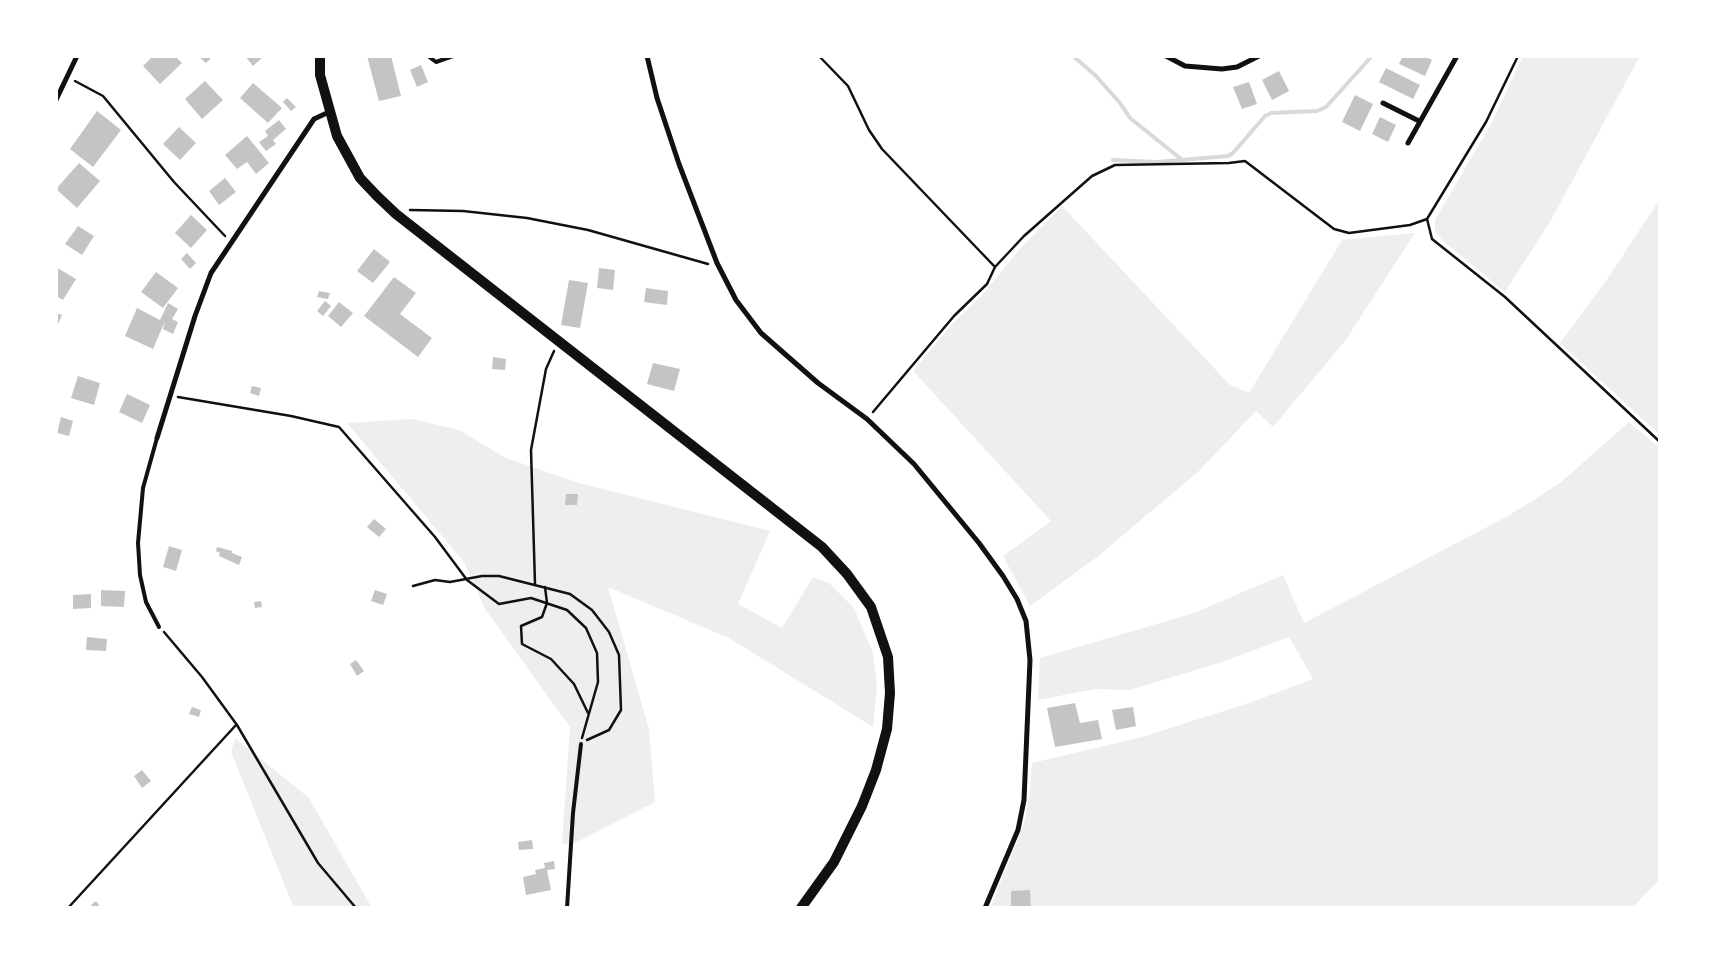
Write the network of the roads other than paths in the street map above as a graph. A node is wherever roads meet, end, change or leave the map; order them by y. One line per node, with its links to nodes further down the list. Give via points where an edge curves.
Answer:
1 (78, 56): 10 (street)
2 (320, 56): 12 (main road, via 320,75)
3 (428, 56): 4 (lane, via 436,62)
4 (453, 56)
5 (647, 56): 20 (street, via 679,164 716,263 736,300 761,334 867,419 914,464 1003,576 1026,622 1030,660 1024,800 1018,830)
6 (1166, 56): 9 (street, via 1185,66 1222,69 1237,67)
7 (1259, 56): 9 (street)
8 (1457, 56): 13 (street)
9 (1251, 58)
10 (56, 100)
11 (1383, 103): 13 (street)
12 (329, 112): 15 (street, via 314,119 211,273); 19 (main road, via 337,136 360,178 396,214 822,547 871,607 888,657 887,729 862,806 834,862)
13 (1419, 121): 14 (street)
14 (1408, 143)
15 (157, 438): 16 (lane, via 143,488 138,543 146,602)
16 (159, 627)
17 (581, 744): 18 (lane)
18 (567, 908)
19 (801, 908)
20 (985, 908)

